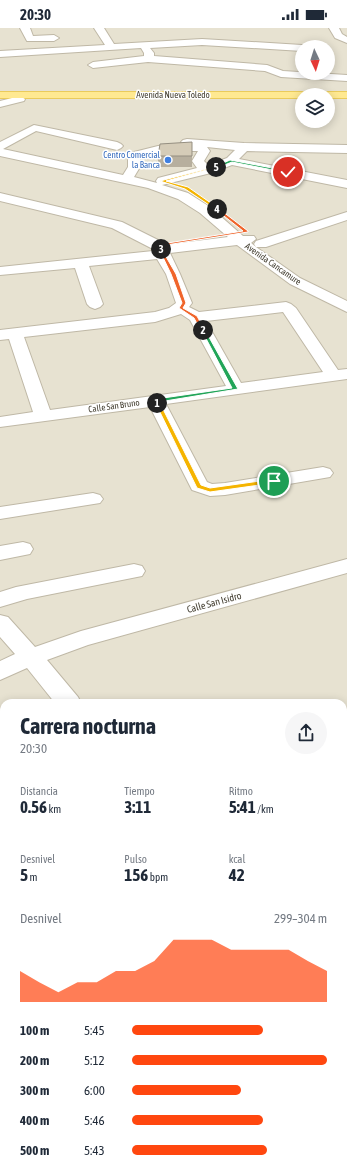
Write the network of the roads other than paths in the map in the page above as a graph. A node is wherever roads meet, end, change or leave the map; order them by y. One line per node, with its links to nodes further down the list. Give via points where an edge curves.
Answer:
1 (25, 28): 6 (street, via 30,39)
2 (99, 28): 10 (street)
3 (335, 29): 4 (street); 7 (street, via 338,36)
4 (347, 30)
5 (195, 33): 8 (street)
6 (54, 38)
7 (346, 39)
8 (202, 42): 9 (street); 11 (street)
9 (143, 45): 10 (street); 14 (street, via 149,53)
10 (111, 47): 13 (street)
11 (286, 47): 12 (street); 16 (street)
12 (295, 48)
13 (0, 54)
14 (149, 59): 15 (street); 16 (street, via 267,68)
15 (93, 65)
16 (277, 65): 17 (street, via 281,74)
17 (295, 74)
18 (335, 76): 19 (street)
19 (347, 78)
20 (347, 95): 21 (main road, Avenida Nueva Toledo)
21 (0, 99): 22 (street)
22 (20, 99): 23 (main road, Avenida Nueva Toledo)
23 (295, 100)
24 (335, 100): 25 (main road)
25 (347, 100)
26 (1, 142): 28 (street, via 38,128); 33 (street); 38 (street, Avenida Cancamure, via 183,196)
27 (187, 142): 29 (street)
28 (117, 146)
29 (244, 146): 30 (street); 31 (street)
30 (347, 149)
31 (231, 161): 32 (street); 35 (street)
32 (207, 170): 33 (street, via 198,161 204,151 201,148 175,147 134,156 134,167); 34 (street)
33 (129, 175): 34 (street)
34 (162, 181): 38 (street, via 198,194)
35 (347, 184)
36 (2, 199): 39 (street, via 117,225)
37 (347, 216): 38 (street)
38 (247, 238): 39 (street, via 209,240); 42 (street, Avenida Cancamure, via 304,276); 44 (street, Avenida Cancamure, via 295,281)
39 (160, 250): 40 (street); 45 (street, via 184,303)
40 (80, 262): 41 (street); 43 (street)
41 (0, 271)
42 (347, 295)
43 (95, 304)
44 (347, 307)
45 (181, 308): 46 (street); 47 (street, via 170,314 155,317)
46 (196, 317): 48 (street, via 286,307); 49 (street)
47 (7, 334): 51 (street)
48 (340, 375): 49 (street, Calle San Bruno)
49 (236, 389): 50 (street, Calle San Bruno)
50 (156, 401): 51 (street, Calle San Bruno); 53 (street, via 199,486 210,490 225,489)
51 (43, 416): 52 (street, Calle San Bruno)
52 (0, 422)
53 (323, 473)
54 (93, 499): 55 (street)
55 (0, 513)
56 (23, 548): 57 (street)
57 (0, 553)
58 (347, 566): 62 (street, Calle San Isidro, via 81,639)
59 (134, 571): 60 (street, via 24,592)
60 (0, 600)
61 (0, 623): 62 (street)
62 (37, 664): 63 (street); 64 (street)
63 (0, 671)
64 (66, 699)

